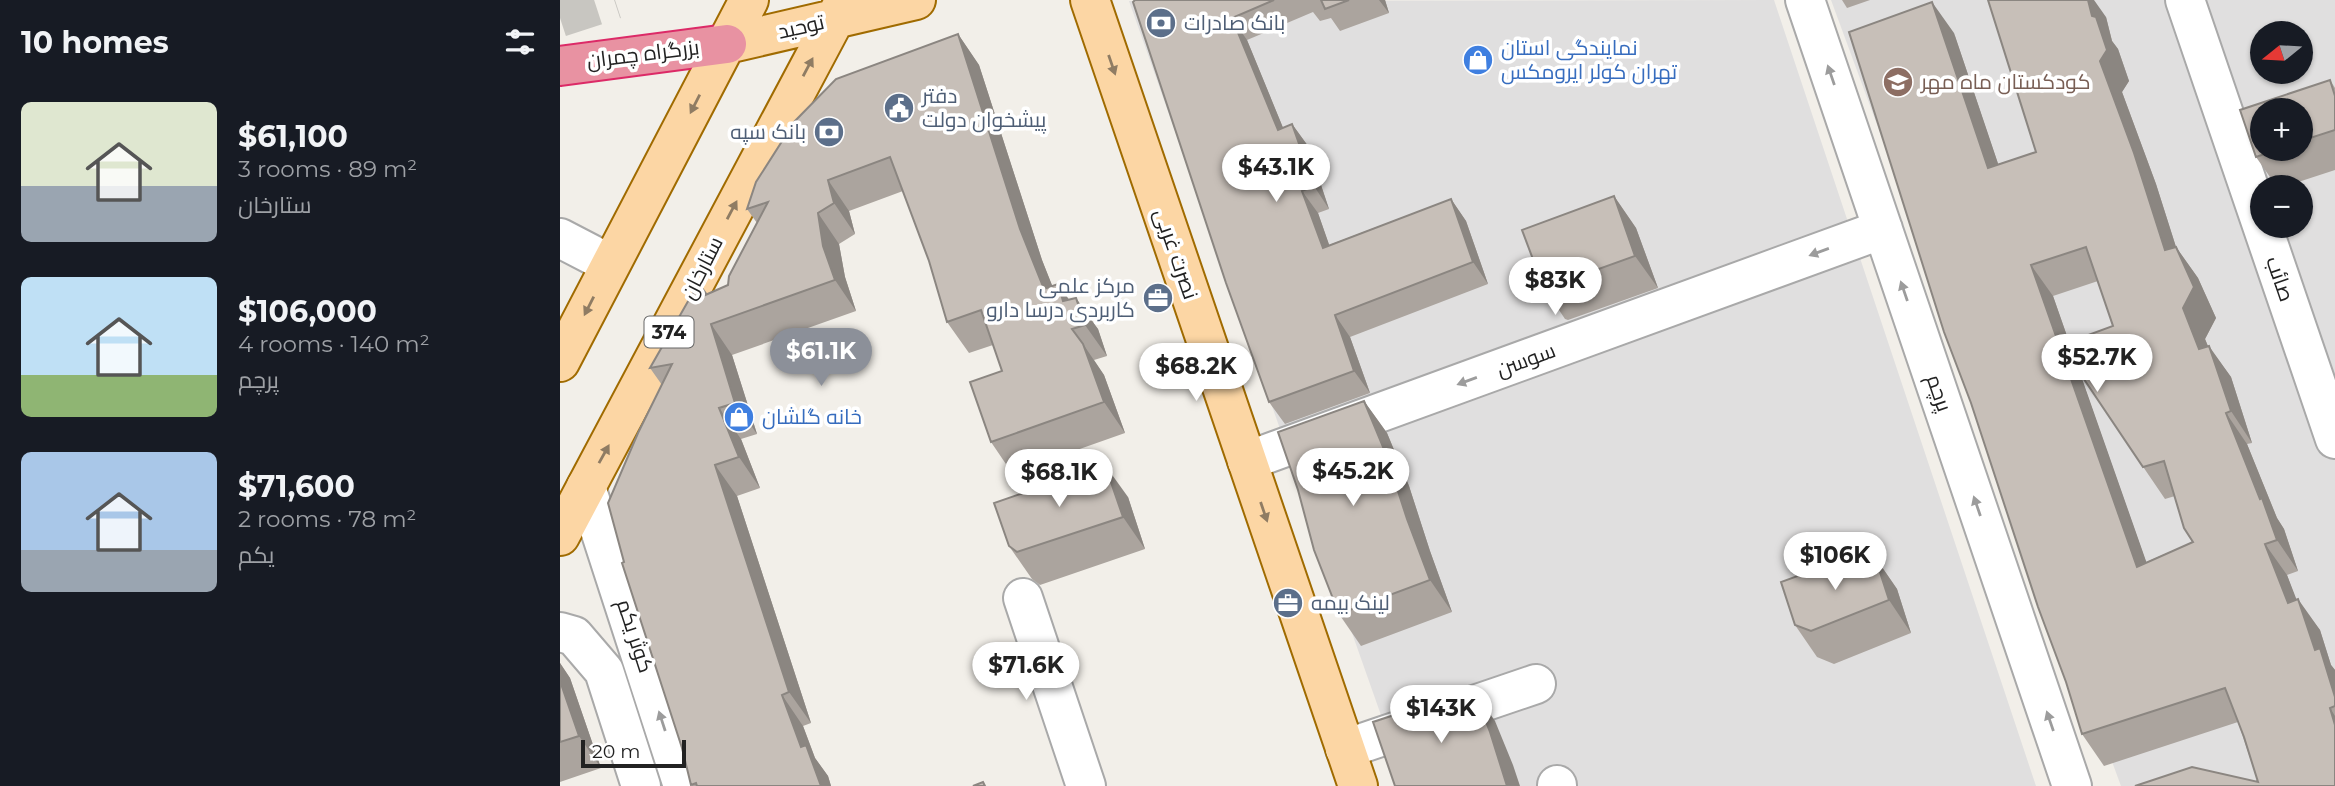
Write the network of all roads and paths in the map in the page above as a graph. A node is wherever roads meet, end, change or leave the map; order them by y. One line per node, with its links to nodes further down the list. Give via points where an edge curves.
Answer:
1 (750, 0): 7 (main road)
2 (916, 0): 6 (main road, توحید)
3 (1090, 0): 14 (main road, نصرت غربی, one-way to 14)
4 (1805, 0): 9 (street, پرچم, one-way to 4)
5 (2185, 0): 13 (street, صائب)
6 (839, 10): 7 (main road, توحید); 15 (main road, ستارخان / 374, one-way to 6)
7 (727, 44): 8 (highway, بزرگراه چمران); 11 (main road, one-way to 11)
8 (560, 65)
9 (1883, 229): 14 (street, سوسن, one-way to 14); 25 (street, پرچم, one-way to 9)
10 (560, 238): 11 (street)
11 (611, 264): 12 (main road, one-way to 12)
12 (560, 362)
13 (2335, 439)
14 (1247, 461): 20 (main road, نصرت غربی, one-way to 20)
15 (586, 487): 16 (main road, ستارخان / 374); 22 (street, کوثر یکم, one-way to 15)
16 (560, 536)
17 (1023, 598): 23 (street)
18 (560, 632): 21 (street, via 574,636 604,671)
19 (1536, 684): 20 (street)
20 (1345, 749): 24 (main road, نصرت غربی)
21 (641, 786)
22 (682, 786)
23 (1086, 786)
24 (1358, 786)
25 (2072, 786)

